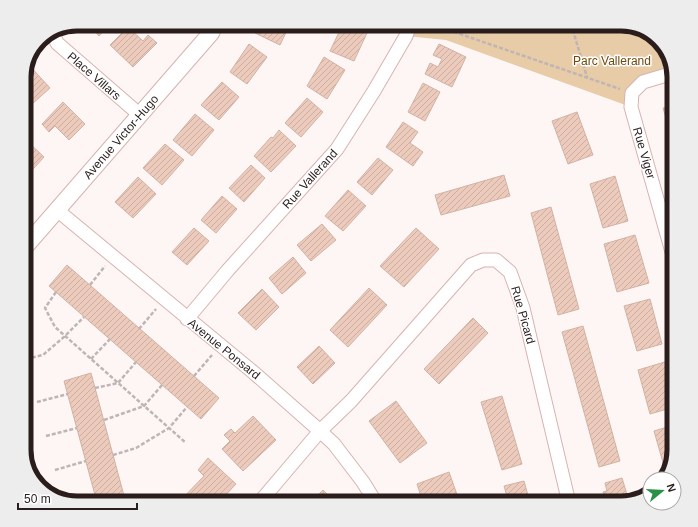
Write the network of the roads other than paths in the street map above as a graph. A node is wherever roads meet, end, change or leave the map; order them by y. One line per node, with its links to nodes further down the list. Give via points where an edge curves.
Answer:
1 (212, 31): 5 (street, Avenue Victor-Hugo)
2 (408, 31): 9 (street, Rue Vallerand, via 337,149 228,270)
3 (55, 38): 5 (street, Place Villars, via 57,43)
4 (667, 75): 7 (street, Rue Viger, via 643,82 632,93 632,107)
5 (140, 115): 6 (street, Avenue Victor-Hugo)
6 (57, 210): 8 (street, Avenue Victor-Hugo); 9 (street, Avenue Ponsard)
7 (667, 234)
8 (31, 240)
9 (188, 319): 10 (street, Avenue Ponsard)
10 (320, 430): 11 (street); 12 (street, Avenue Ponsard, via 334,444); 13 (street, Rue Picard, via 351,401 471,265 483,260 496,260 510,272 523,308)
11 (265, 496)
12 (372, 496)
13 (567, 496)

